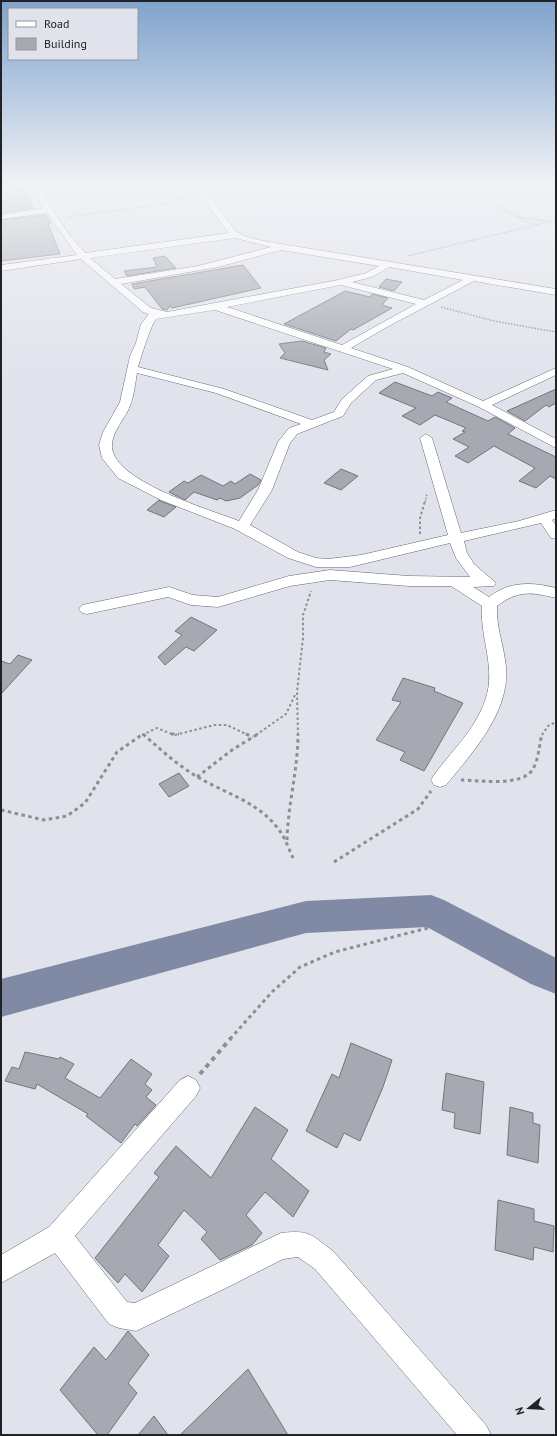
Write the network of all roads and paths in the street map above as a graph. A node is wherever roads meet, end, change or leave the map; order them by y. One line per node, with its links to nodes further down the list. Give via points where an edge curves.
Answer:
1 (79, 252): 6 (street)
2 (118, 252): 6 (street)
3 (265, 252): 10 (street, via 213,266)
4 (311, 252): 7 (street)
5 (420, 252): 7 (path)
6 (83, 257): 8 (street); 10 (street)
7 (387, 265): 9 (street); 11 (street, via 370,275)
8 (1, 268)
9 (471, 279): 12 (street); 13 (street)
10 (112, 282): 15 (street, via 147,310)
11 (339, 283): 13 (street); 14 (street)
12 (556, 292)
13 (424, 303): 16 (path, via 494,321); 17 (street)
14 (217, 307): 15 (street, via 167,315); 17 (street)
15 (156, 314): 18 (street, via 147,321)
16 (556, 332)
17 (344, 348): 19 (street)
18 (133, 369): 22 (street, via 220,391); 27 (street, via 125,404 106,442 106,452 111,463 122,474 138,483)
19 (404, 369): 21 (street); 22 (street, via 372,378 346,401 339,414)
20 (556, 371): 21 (street)
21 (484, 405): 24 (street)
22 (313, 424): 27 (street, via 293,431 284,442 265,490)
23 (426, 438): 25 (street)
24 (556, 444)
25 (437, 472): 29 (street); 30 (path, via 426,495 420,518)
26 (550, 516): 28 (street); 29 (street)
27 (242, 527): 30 (street, via 315,564 344,562)
28 (556, 535)
29 (457, 540): 30 (street); 32 (street, via 466,565)
30 (419, 545)
31 (315, 577): 33 (street, via 372,577); 37 (street, via 290,581 218,602 191,600 169,592); 38 (path, via 303,615)
32 (487, 582): 33 (street); 34 (street)
33 (456, 583): 36 (street)
34 (510, 590): 35 (street, via 522,587); 36 (street)
35 (556, 593)
36 (490, 604): 43 (street, via 489,627 498,666 499,684 478,730)
37 (87, 609)
38 (297, 692): 41 (path, via 286,714); 45 (path, via 298,750 288,814)
39 (556, 722): 43 (path, via 548,725 542,734 537,746 536,762 525,777 514,780)
40 (143, 734): 41 (path, via 157,728 174,735 214,725 227,725); 42 (path, via 174,762); 44 (path, via 117,752 84,803 67,816 44,820)
41 (253, 737): 42 (path)
42 (197, 777): 45 (path, via 250,803 267,816)
43 (440, 780): 47 (path, via 418,809)
44 (1, 810)
45 (287, 840): 46 (path)
46 (293, 858)
47 (334, 862)
48 (428, 928): 49 (path, via 335,952 300,967 272,992)
49 (188, 1088): 50 (street)
50 (58, 1236): 51 (street); 52 (street, via 119,1314 136,1317 217,1280 281,1246 302,1244 324,1260)
51 (1, 1270)
52 (476, 1435)

